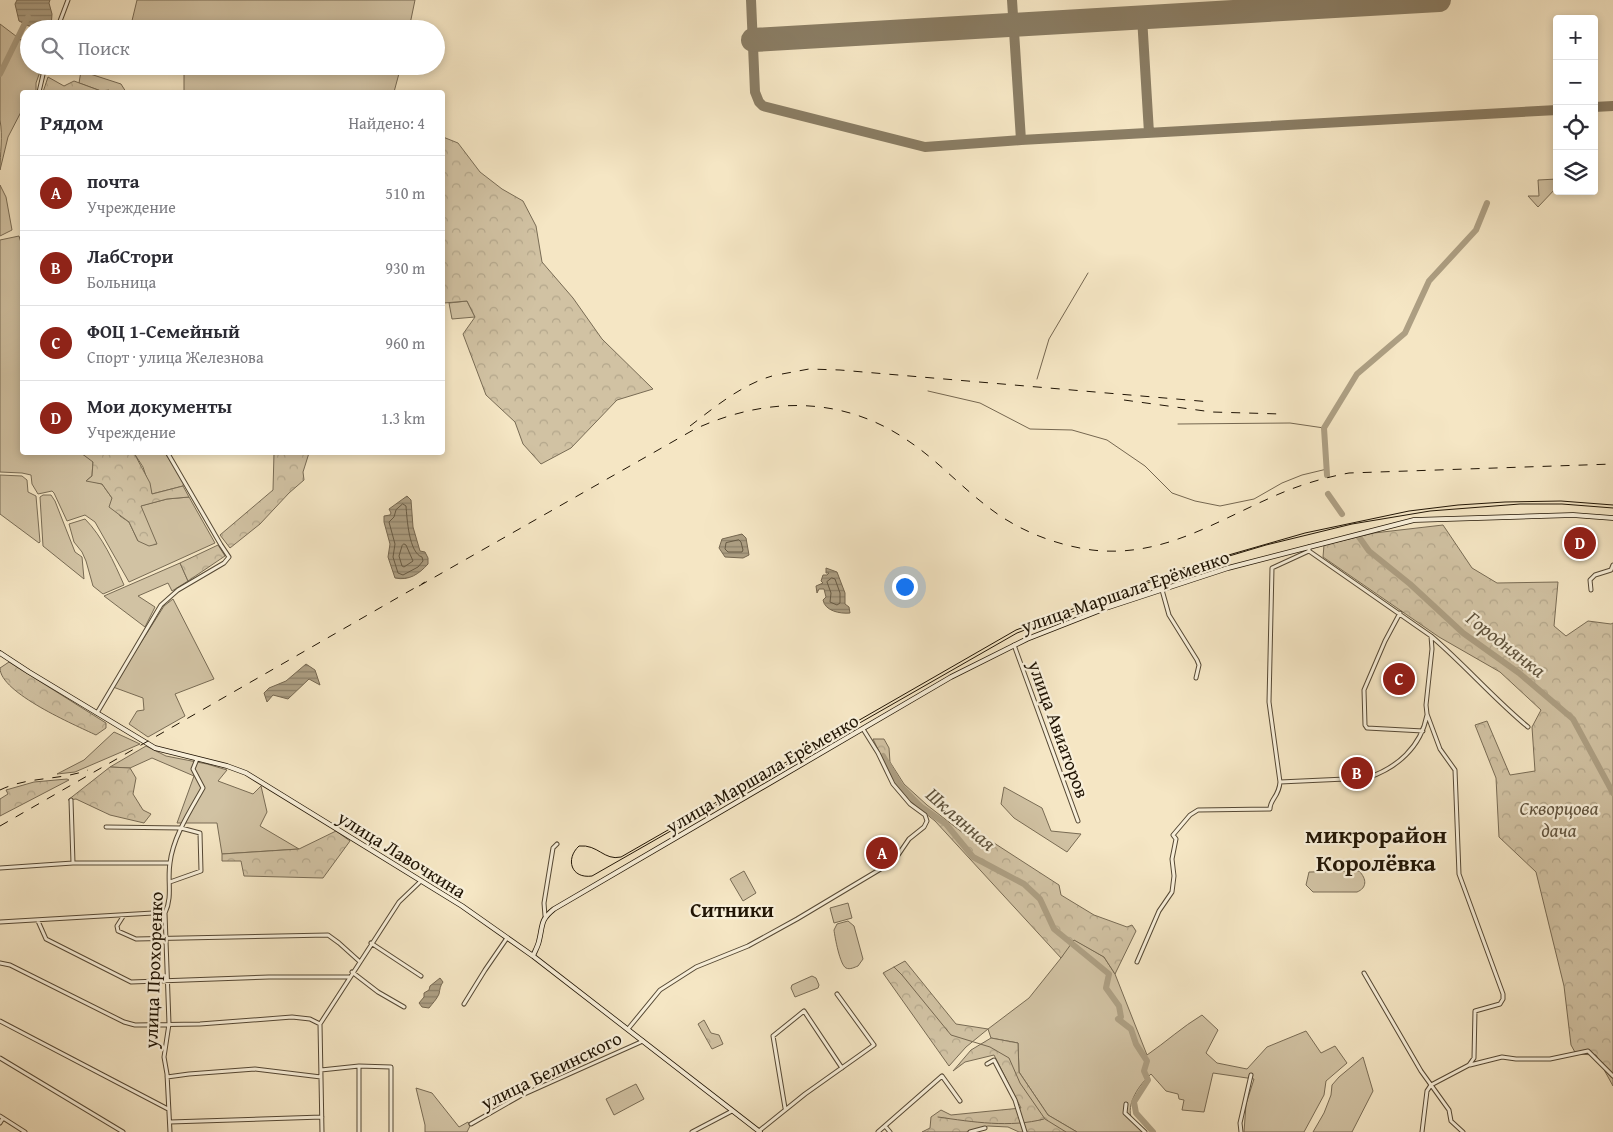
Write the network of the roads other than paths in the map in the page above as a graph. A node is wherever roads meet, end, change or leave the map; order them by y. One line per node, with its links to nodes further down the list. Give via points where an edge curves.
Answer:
1 (68, 0): 2 (street)
2 (60, 20)
3 (43, 75): 4 (street)
4 (39, 90)
5 (169, 455): 16 (street, via 229,557 161,605)
6 (1613, 518): 7 (main road, улица Маршала Ерёменко, via 1573,515 1414,520)
7 (1309, 548): 9 (main road, улица Маршала Ерёменко, via 1228,568); 11 (street); 22 (street, via 1272,568 1269,702)
8 (1613, 565): 10 (street, via 1611,570 1594,575 1590,580)
9 (1162, 590): 13 (main road, улица Маршала Ерёменко, via 1106,608); 15 (street, via 1169,615 1199,665)
10 (1591, 590)
11 (1400, 613): 12 (street); 20 (street, via 1364,690 1365,725 1367,728)
12 (1431, 636): 17 (street); 18 (street)
13 (1014, 645): 19 (main road, улица Маршала Ерёменко, via 951,677); 24 (street, улица Авиаторов)
14 (0, 652): 16 (main road, улица Лавочкина)
15 (1196, 678)
16 (97, 713): 21 (main road, улица Лавочкина, via 155,748)
17 (1427, 714): 20 (street); 60 (street, via 1440,749 1454,770 1459,874 1503,994 1500,1004 1475,1011 1474,1058)
18 (1528, 727)
19 (863, 729): 35 (main road, улица Маршала Ерёменко); 56 (street, via 893,784 910,804 925,815 924,827 909,839 894,861 797,919 748,946 696,968 660,990)
20 (1423, 730): 22 (street, via 1418,742 1395,766 1374,776)
21 (197, 759): 26 (street, улица Прохоренко, via 193,769 203,788); 31 (main road, улица Лавочкина, via 246,773)
22 (1280, 782): 43 (street, via 1270,809 1198,810 1173,835 1176,839 1172,892 1159,911)
23 (71, 800): 29 (street)
24 (1078, 821)
25 (106, 827): 26 (street)
26 (181, 828): 28 (street, улица Прохоренко); 32 (street, via 200,833 200,871)
27 (557, 844): 35 (street, via 553,848 544,903)
28 (170, 863): 29 (street); 32 (street, улица Прохоренко)
29 (73, 864): 30 (street)
30 (0, 868)
31 (421, 881): 39 (main road, улица Лавочкина); 40 (street, via 399,902)
32 (170, 882): 33 (street, улица Прохоренко, via 170,904)
33 (165, 913): 34 (street); 38 (street, улица Прохоренко)
34 (124, 914): 36 (street); 38 (street, via 117,926 118,931 136,939)
35 (546, 916): 41 (main road)
36 (38, 921): 37 (street); 49 (street, via 46,939 131,982)
37 (0, 922)
38 (165, 938): 42 (street, via 328,935); 49 (street, улица Прохоренко)
39 (507, 938): 41 (main road, улица Лавочкина); 51 (street)
40 (371, 943): 42 (street); 47 (street)
41 (534, 956): 56 (main road, улица Лавочкина)
42 (359, 961): 45 (street)
43 (1137, 962)
44 (0, 963): 54 (street, via 124,1022 135,1025)
45 (352, 972): 48 (street); 52 (street)
46 (1364, 973): 68 (street)
47 (421, 976)
48 (349, 977): 49 (street); 55 (street)
49 (167, 980): 54 (street, улица Прохоренко)
50 (836, 994): 62 (street, via 874,1045)
51 (464, 1004)
52 (404, 1007)
53 (0, 1020): 71 (street)
54 (169, 1024): 55 (street, via 292,1017); 66 (street, улица Прохоренко, via 164,1057)
55 (320, 1024): 63 (street)
56 (628, 1029): 57 (main road, улица Лавочкина)
57 (643, 1041): 73 (main road, улица Лавочкина); 78 (street, улица Белинского, via 520,1096)
58 (0, 1058): 82 (street)
59 (987, 1064): 92 (street, via 994,1060 1015,1100)
60 (1469, 1065): 65 (street, via 1502,1057 1550,1059 1588,1051); 68 (street)
61 (359, 1066): 63 (street); 85 (street); 86 (street, via 391,1067)
62 (842, 1068): 72 (street); 72 (street, via 804,1011 773,1036)
63 (321, 1070): 67 (street)
64 (1251, 1075): 94 (street, via 1240,1123)
65 (1613, 1076)
66 (167, 1077): 67 (street, via 255,1069); 71 (street, улица Прохоренко)
67 (321, 1077): 75 (street)
68 (1431, 1086): 95 (street, via 1427,1091); 96 (street, via 1449,1110 1451,1121)
69 (960, 1101): 79 (street, via 942,1076)
70 (1126, 1104): 93 (street, via 1125,1113)
71 (168, 1109): 76 (street, улица Прохоренко)
72 (785, 1109): 88 (street)
73 (732, 1111): 87 (street); 88 (main road, улица Лавочкина)
74 (1, 1117): 77 (street); 81 (street)
75 (322, 1117): 76 (street); 84 (street)
76 (170, 1122): 83 (street, улица Прохоренко)
77 (0, 1123)
78 (471, 1124)
79 (885, 1126): 89 (street); 90 (street)
80 (985, 1128): 91 (street)
81 (25, 1132)
82 (122, 1132)
83 (170, 1132)
84 (322, 1132)
85 (359, 1132)
86 (391, 1132)
87 (692, 1132)
88 (759, 1132)
89 (878, 1132)
90 (890, 1132)
91 (970, 1132)
92 (1025, 1132)
93 (1145, 1132)
94 (1241, 1132)
95 (1422, 1132)
96 (1463, 1132)

